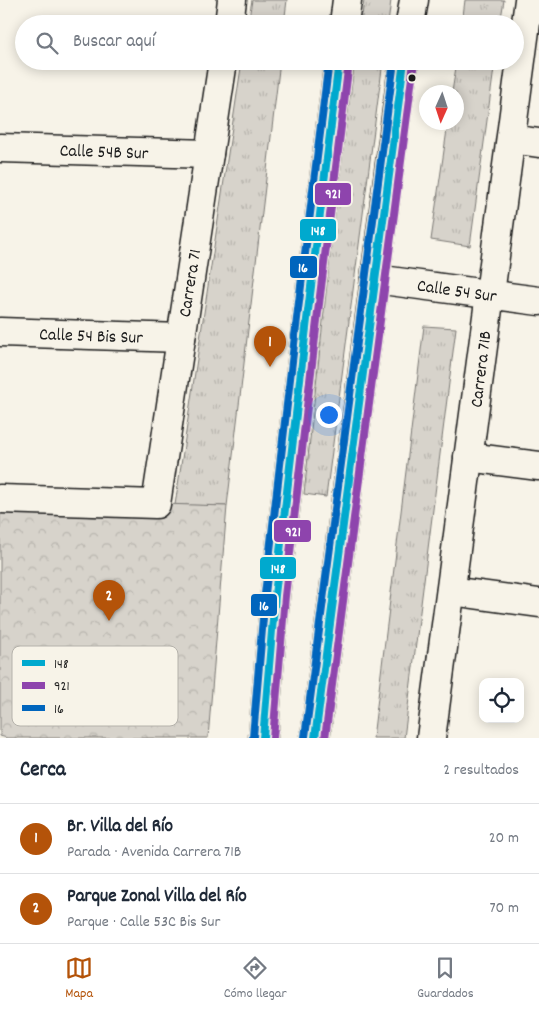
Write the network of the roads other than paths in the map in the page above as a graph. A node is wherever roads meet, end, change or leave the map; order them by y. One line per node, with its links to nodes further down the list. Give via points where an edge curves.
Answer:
1 (232, 0): 5 (street)
2 (347, 0): 6 (street)
3 (414, 0): 7 (street)
4 (532, 6): 8 (street, Carrera 71B)
5 (230, 15)
6 (345, 15)
7 (412, 15)
8 (524, 57)
9 (222, 70): 16 (street, Carrera 71)
10 (338, 70): 27 (street, via 276,586)
11 (403, 70): 17 (street)
12 (522, 70): 13 (street, Carrera 71B)
13 (511, 139): 14 (street); 18 (street, Carrera 71B)
14 (539, 143)
15 (0, 148): 16 (street, Calle 54B Sur)
16 (209, 154): 21 (street, Carrera 71)
17 (375, 278): 18 (street, Calle 54 Sur); 28 (street)
18 (490, 294): 19 (street, Calle 54 Sur); 22 (street, Carrera 71B)
19 (539, 301)
20 (0, 332): 21 (street, Calle 54 Bis Sur)
21 (181, 338): 24 (street, Carrera 71, via 156,504)
22 (468, 457): 23 (street); 25 (street, Carrera 71B)
23 (539, 466)
24 (0, 499)
25 (451, 591): 26 (street); 29 (street, Carrera 71B)
26 (539, 603)
27 (263, 738)
28 (316, 738)
29 (431, 738)

